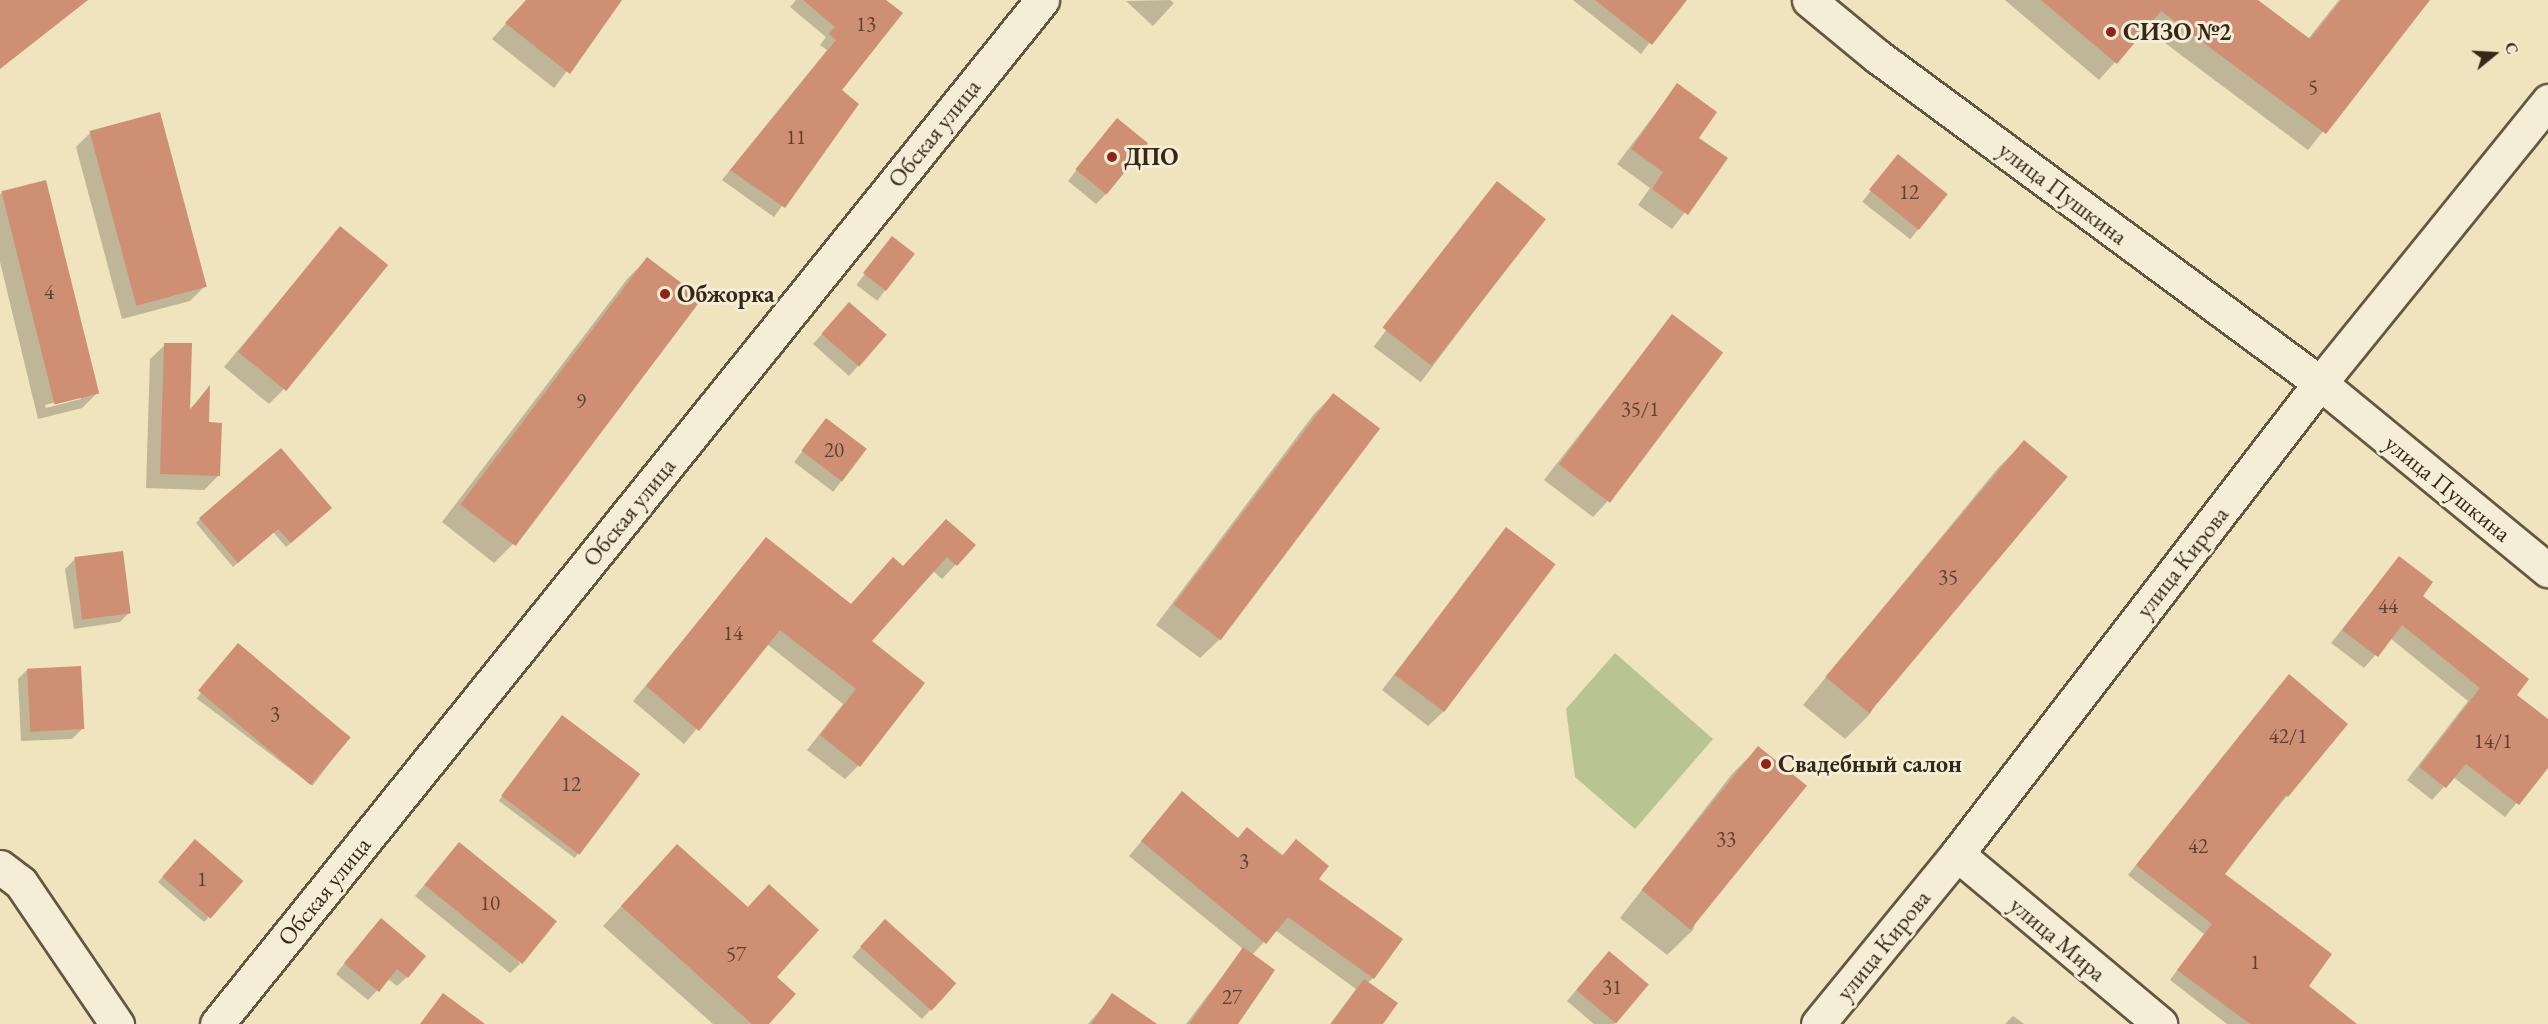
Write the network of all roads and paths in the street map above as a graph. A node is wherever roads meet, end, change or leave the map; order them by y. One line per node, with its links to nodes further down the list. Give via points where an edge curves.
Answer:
1 (1041, 0): 9 (street, Обская улица)
2 (1809, 0): 4 (street, улица Пушкина, via 1877,56)
3 (2548, 101): 4 (street, улица Кирова)
4 (2320, 383): 5 (street, улица Пушкина); 6 (street, улица Кирова)
5 (2548, 570)
6 (1957, 854): 10 (street, улица Кирова); 11 (street, улица Мира)
7 (0, 867): 8 (street, via 21,883)
8 (117, 1024)
9 (217, 1024)
10 (1818, 1024)
11 (2160, 1024)

